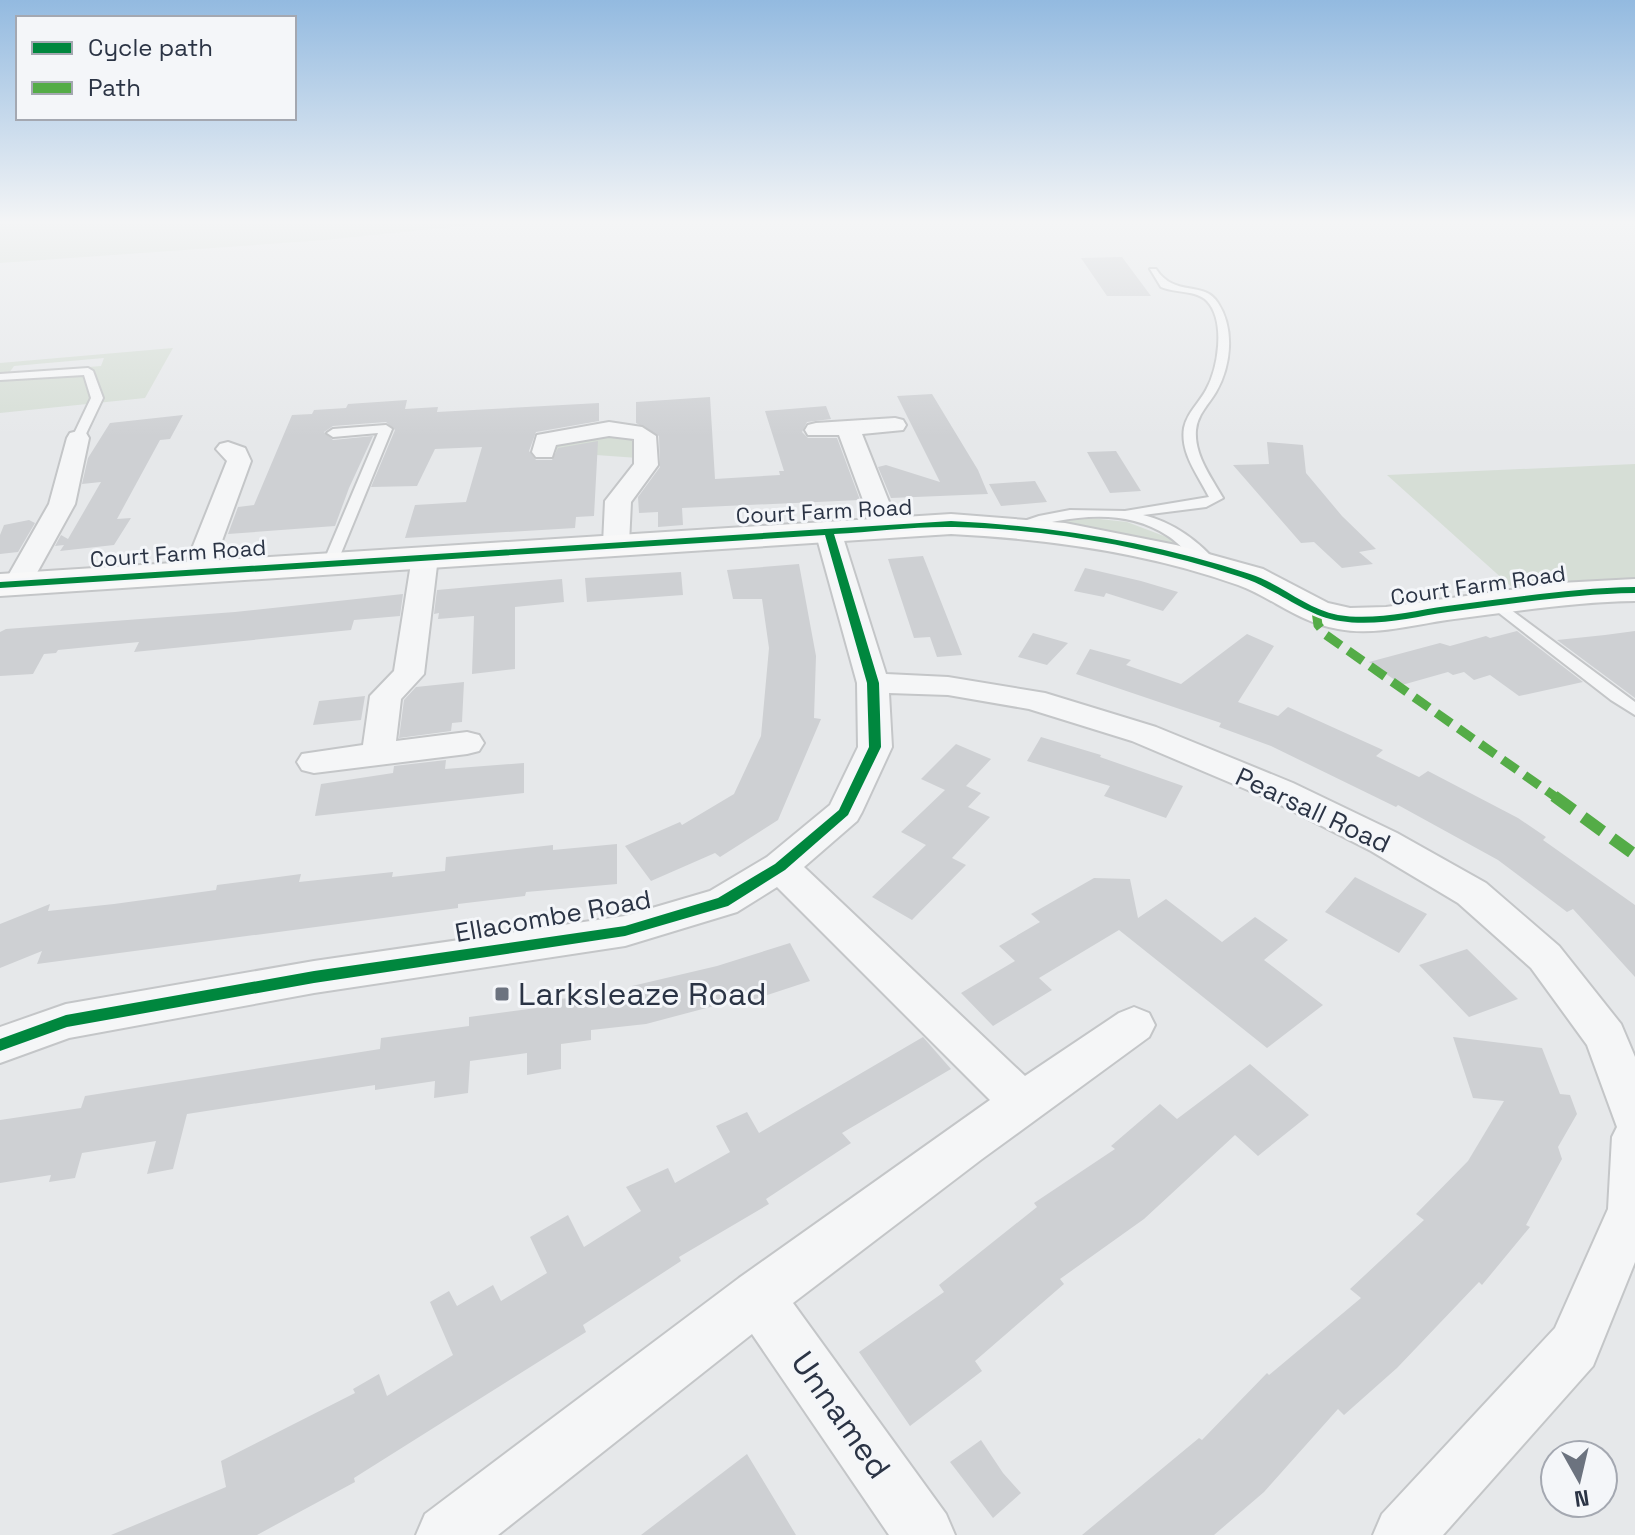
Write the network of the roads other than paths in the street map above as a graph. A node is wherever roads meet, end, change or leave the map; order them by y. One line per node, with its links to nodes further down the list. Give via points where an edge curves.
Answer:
1 (1196, 293): 10 (lane, via 1212,300 1225,346 1210,393 1196,410 1190,431 1197,468 1216,498)
2 (0, 377): 7 (lane, via 88,371 97,398)
3 (895, 425): 4 (street)
4 (848, 428): 5 (street); 12 (street)
5 (816, 430)
6 (333, 433): 16 (lane, via 386,429)
7 (78, 438): 19 (street, via 62,504)
8 (542, 441): 14 (street, via 615,429 645,436 646,465 618,501)
9 (228, 449): 18 (street, via 239,461)
10 (1130, 513): 11 (lane, via 1081,512); 17 (lane, via 1193,544)
11 (1016, 526): 12 (street, Court Farm Road); 17 (street, Court Farm Road, via 1093,536)
12 (886, 527): 13 (street, Court Farm Road)
13 (828, 531): 14 (street, Court Farm Road); 22 (street, Ellacombe Road)
14 (616, 544): 15 (street, Court Farm Road)
15 (425, 557): 16 (street, Court Farm Road); 25 (street, via 409,674 386,696)
16 (330, 563): 18 (street, Court Farm Road)
17 (1212, 565): 21 (street, Court Farm Road, via 1255,578 1335,617 1370,620)
18 (197, 571): 19 (street, Court Farm Road)
19 (9, 584)
20 (1635, 590): 21 (street, Court Farm Road, via 1576,591)
21 (1495, 603): 23 (lane)
22 (873, 683): 27 (street, Ellacombe Road, via 875,747 844,812); 31 (street, Pearsall Road, via 948,686 1034,700 1158,740 1281,791 1384,842 1472,893 1545,957 1606,1037)
23 (1635, 710)
24 (467, 743): 25 (street)
25 (378, 754): 26 (street)
26 (314, 762)
27 (780, 867): 29 (street, Ellacombe Road, via 723,902 625,931 82,1018); 30 (street)
28 (1134, 1025): 30 (street)
29 (0, 1045)
30 (1022, 1102): 33 (street)
31 (1635, 1117)
32 (1635, 1137): 36 (street, via 1632,1209 1574,1347)
33 (757, 1296): 34 (street); 35 (street, Unnamed)
34 (446, 1535)
35 (925, 1535)
36 (1403, 1535)

